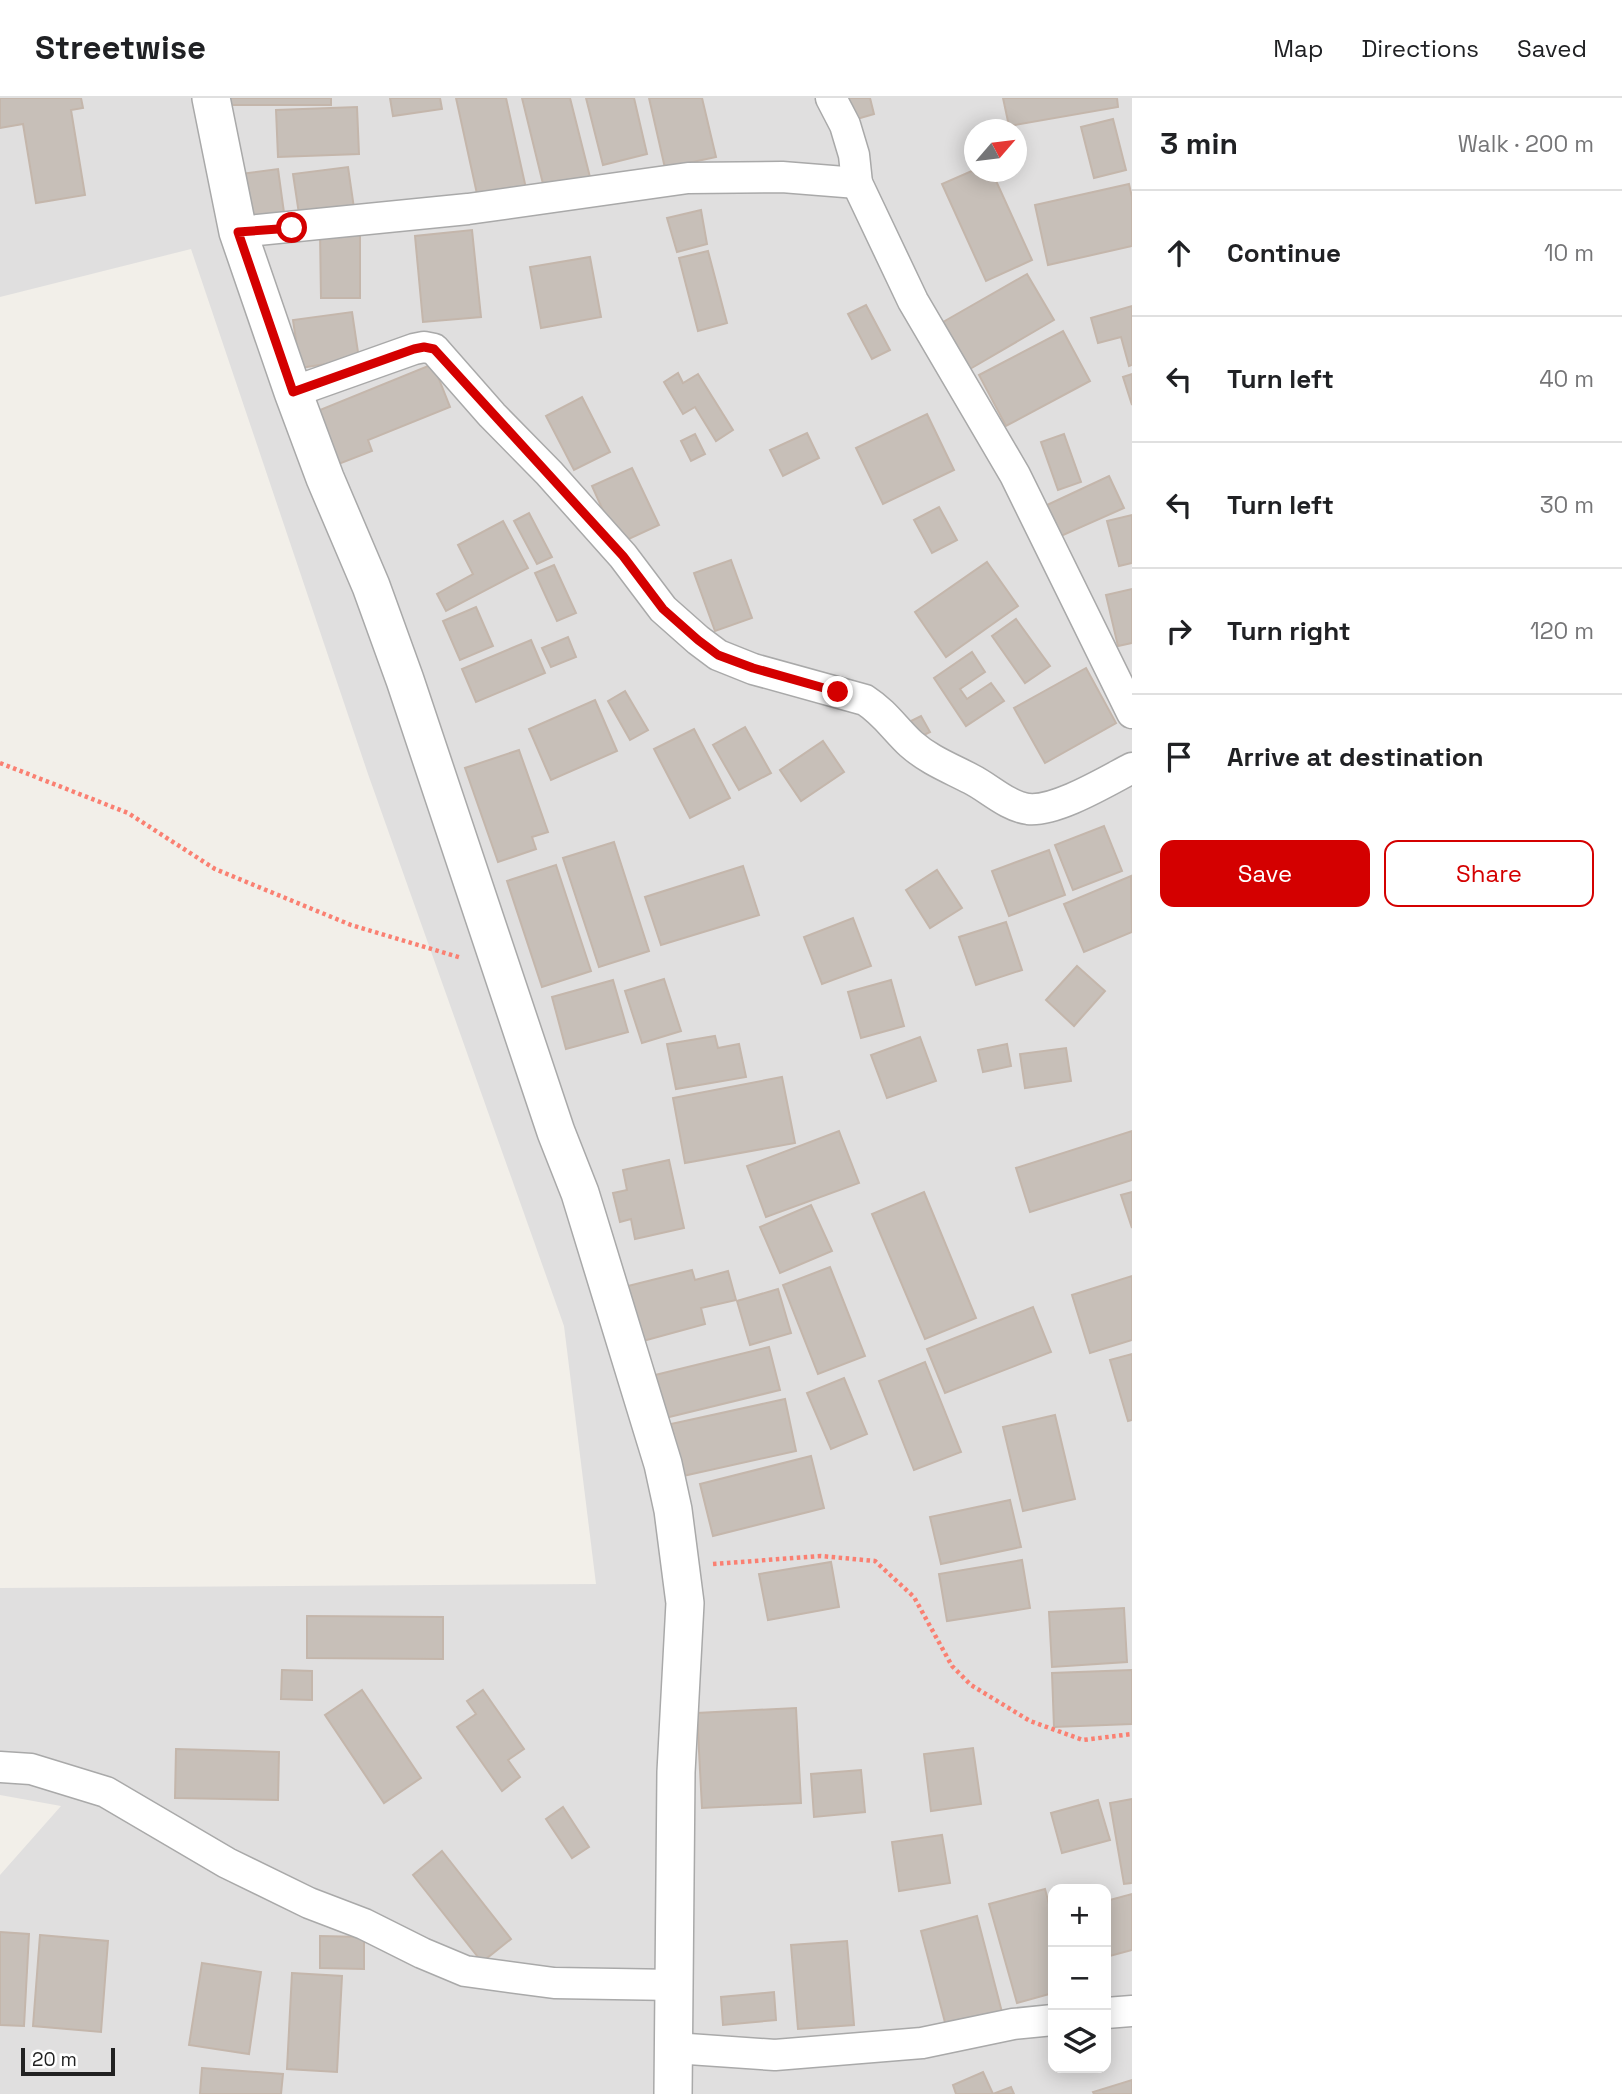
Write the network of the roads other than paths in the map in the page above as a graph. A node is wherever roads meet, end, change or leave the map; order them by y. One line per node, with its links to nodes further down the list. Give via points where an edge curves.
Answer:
1 (211, 98): 4 (street)
2 (831, 98): 3 (street, via 845,125)
3 (857, 183): 4 (street, via 782,177 688,178 468,209); 6 (street, via 913,301 1015,475)
4 (238, 232): 5 (street)
5 (293, 392): 7 (street, via 414,349 434,349 623,556 663,609 718,655 864,700 925,755 1028,809 1062,803); 9 (street, via 371,586 504,970 580,1194 673,1510 685,1603 676,1772)
6 (1132, 713)
7 (1132, 768)
8 (0, 1767): 9 (street, via 31,1769 106,1792 227,1863 465,1970 554,1983)
9 (675, 1985): 13 (street)
10 (1132, 2011): 11 (street)
11 (1111, 2013)
12 (1048, 2020): 13 (street, via 922,2043 775,2055)
13 (674, 2048): 14 (street)
14 (673, 2094)

